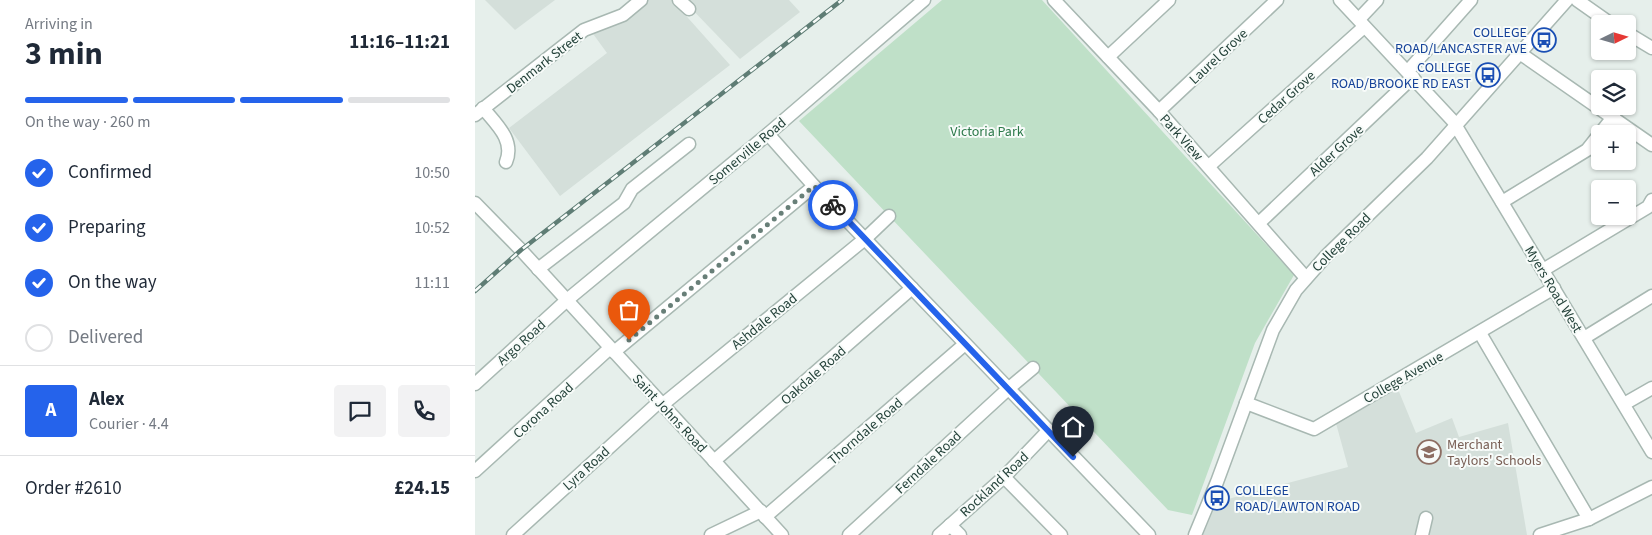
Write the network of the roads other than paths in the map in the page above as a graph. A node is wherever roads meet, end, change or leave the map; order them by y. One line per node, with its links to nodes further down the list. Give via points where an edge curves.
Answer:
1 (679, 0): 12 (street)
2 (925, 0): 24 (street, Somerville Road)
3 (1055, 0): 18 (street, Park View)
4 (1169, 0): 18 (street)
5 (1277, 0): 20 (street, Laurel Grove)
6 (1340, 0): 14 (street, Myers Road West)
7 (1377, 0): 14 (street, Cedar Grove)
8 (1471, 0): 19 (street, Alder Grove)
9 (1567, 0): 17 (street, College Road)
10 (1577, 0): 13 (street)
11 (635, 2): 21 (street, Denmark Street, via 623,16 584,30)
12 (689, 9)
13 (1598, 15)
14 (1361, 23): 19 (street, Myers Road West); 28 (street, Cedar Grove)
15 (1636, 39): 16 (street)
16 (1652, 48)
17 (1521, 54): 22 (street); 23 (street, College Road)
18 (1108, 57): 20 (street, Park View)
19 (1411, 74): 23 (street, Myers Road West); 34 (street, Alder Grove)
20 (1159, 111): 28 (street, Park View)
21 (479, 112): 27 (street, via 502,130 509,144)
22 (1614, 116): 26 (street); 31 (street, via 1587,150)
23 (1456, 126): 31 (street, Myers Road West); 38 (street, College Road)
24 (768, 134): 29 (street); 42 (street, Somerville Road)
25 (689, 144): 36 (street, via 632,189 624,203)
26 (1652, 145)
27 (511, 160)
28 (1209, 166): 34 (street, Park View)
29 (814, 186): 35 (street); 46 (street, Corona Road)
30 (1652, 200): 37 (street, via 1649,208)
31 (1502, 202): 37 (street, Myers Road West)
32 (475, 203): 36 (street, Saint Johns Road)
33 (889, 216): 35 (street, Ashdale Road)
34 (1259, 223): 38 (street, Park View)
35 (866, 238): 39 (street); 51 (street, Ashdale Road)
36 (538, 268): 42 (street, Saint Johns Road)
37 (1543, 270): 40 (street, Myers Road West)
38 (1306, 278): 52 (street, College Road, via 1273,330)
39 (913, 288): 45 (street); 56 (street, Oakdale Road)
40 (1554, 288): 43 (street, College Avenue); 44 (street, Myers Road West)
41 (1652, 296): 44 (street)
42 (567, 300): 46 (street, Saint Johns Road); 48 (street, Argo Road)
43 (1480, 332): 52 (street, College Avenue, via 1314,429); 62 (street)
44 (1584, 338): 53 (street, Myers Road West)
45 (965, 344): 49 (street); 60 (street, Thorndale Road)
46 (612, 350): 51 (street, Saint Johns Road); 57 (street, Corona Road)
47 (1033, 368): 49 (street, Ferndale Road)
48 (475, 384)
49 (1008, 388): 54 (street); 67 (street, Ferndale Road)
50 (1652, 388): 53 (street)
51 (661, 403): 56 (street, Saint Johns Road); 64 (street, Lyra Road)
52 (1246, 403): 72 (street, College Road)
53 (1624, 404): 55 (street, Myers Road West)
54 (1048, 431): 58 (street, Rockland Road); 71 (street)
55 (1652, 452)
56 (714, 461): 60 (street, Saint Johns Road)
57 (475, 471)
58 (1004, 477): 63 (street, Rockland Road); 70 (street)
59 (1652, 487): 62 (street)
60 (763, 514): 65 (street, Thorndale Road); 66 (street, Saint Johns Road)
61 (1426, 518): 73 (street)
62 (1589, 519): 74 (street)
63 (950, 525): 68 (street, Rockland Road); 69 (street)
64 (513, 535)
65 (711, 535)
66 (782, 535)
67 (849, 535)
68 (939, 535)
69 (960, 535)
70 (1061, 535)
71 (1149, 535)
72 (1195, 535)
73 (1422, 535)
74 (1540, 535)

